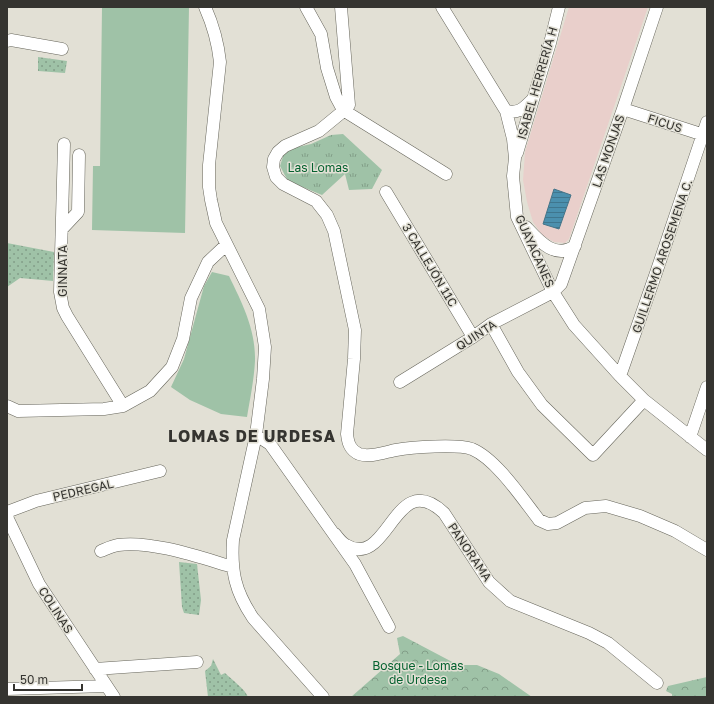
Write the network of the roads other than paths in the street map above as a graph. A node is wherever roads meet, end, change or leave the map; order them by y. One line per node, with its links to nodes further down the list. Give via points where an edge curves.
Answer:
1 (206, 7): 22 (street, via 218,46 220,62 209,187 216,223)
2 (306, 7): 11 (street, via 321,34 327,68)
3 (341, 7): 11 (street, via 349,105)
4 (442, 7): 12 (street, GUAYACANES)
5 (559, 7): 9 (street, ISABEL HERRERÍA H)
6 (657, 7): 10 (street, LAS MONJAS)
7 (7, 41): 8 (street)
8 (62, 49)
9 (532, 99): 12 (street, via 520,110 513,113); 17 (street, ISABEL HERRERÍA H)
10 (623, 109): 14 (street, FICUS); 23 (street, LAS MONJAS)
11 (343, 110): 18 (street); 41 (street, via 319,131 278,152 273,167 276,177 282,184 316,201 327,215 334,231 355,330 347,434 350,447 365,455 452,446 471,449 493,463 539,520 548,524 557,523 585,508 606,506 640,516 675,531)
12 (506, 111): 17 (street, GUAYACANES)
13 (707, 122): 14 (street, GUILLERMO AROSEMENA C.)
14 (705, 136): 27 (street, GUILLERMO AROSEMENA C.)
15 (64, 144): 21 (street, GINNATA)
16 (79, 155): 21 (street, via 78,212)
17 (515, 158): 20 (street, GUAYACANES, via 513,176)
18 (446, 174)
19 (386, 192): 26 (street, 3 CALLEJÓN 11C)
20 (517, 217): 23 (street, via 540,242 550,248 565,250); 24 (street, GUAYACANES)
21 (62, 229): 32 (street, GINNATA, via 60,292 63,308)
22 (226, 245): 32 (street, via 208,262 191,298 183,339 172,367 150,391); 33 (street, via 259,309 263,327 263,380)
23 (575, 246): 24 (street, LAS MONJAS, via 561,284)
24 (553, 292): 25 (street, QUINTA); 27 (street, GUAYACANES, via 574,324)
25 (491, 324): 26 (street, QUINTA); 30 (street, via 518,372 542,405 593,455)
26 (473, 337): 28 (street, QUINTA)
27 (620, 376): 30 (street, GUAYACANES)
28 (400, 382)
29 (707, 387): 34 (street)
30 (644, 400): 34 (street, GUAYACANES)
31 (7, 406): 32 (street, via 18,411)
32 (123, 406)
33 (256, 435): 39 (street, PANORAMA, via 270,444); 42 (street, via 233,540)
34 (690, 437): 35 (street, GUAYACANES)
35 (707, 450)
36 (160, 471): 37 (street, PEDREGAL, via 36,501)
37 (7, 512)
38 (7, 517): 45 (street, COLINAS, via 32,572)
39 (335, 534): 43 (street, PANORAMA, via 355,564); 46 (street, PANORAMA, via 346,545 356,549 366,548 376,543 399,513 410,504 420,500 436,505 444,513 489,582 510,601 608,643)
40 (101, 550): 42 (street, via 118,545 143,545)
41 (707, 550)
42 (233, 567): 50 (street, via 235,582 243,603 253,618)
43 (389, 627)
44 (197, 662): 45 (street)
45 (95, 669): 47 (street, COLINAS)
46 (657, 683)
47 (106, 686): 48 (street); 49 (street, COLINAS)
48 (7, 689)
49 (114, 697)
50 (322, 697)

